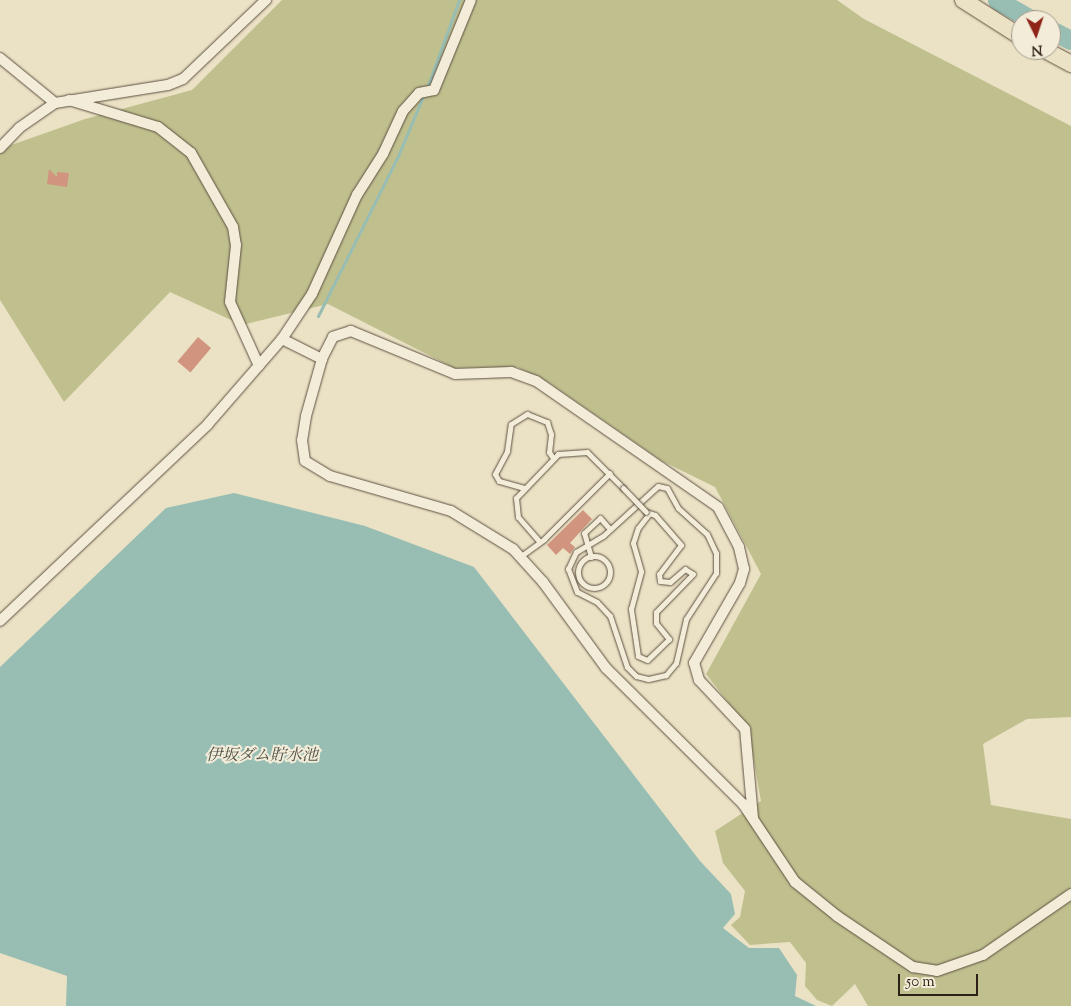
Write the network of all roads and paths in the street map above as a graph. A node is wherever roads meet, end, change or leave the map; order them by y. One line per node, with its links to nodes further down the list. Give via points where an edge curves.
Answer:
1 (266, 0): 6 (street, via 183,79 168,85)
2 (471, 0): 9 (street, via 434,90 419,93 402,112 383,154 357,195 312,294)
3 (963, 0): 4 (main road)
4 (1011, 30)
5 (0, 58): 7 (street)
6 (69, 100): 7 (street); 11 (street, via 158,127 191,153 233,227 236,245 230,302)
7 (55, 103): 8 (street, via 19,128)
8 (0, 148)
9 (282, 339): 10 (street); 11 (street)
10 (322, 359): 19 (street, via 302,440 302,455 310,466 452,511 483,528); 22 (street, via 332,337 351,331 455,374 511,372 536,381 718,507 739,547 744,569 740,583 694,663 700,680 745,729)
11 (259, 366): 21 (street, via 208,424)
12 (553, 458): 13 (lane, via 566,451 587,452); 14 (lane); 14 (lane, via 549,452 551,434 547,422 528,414 516,419 509,432 508,451 495,474 499,481)
13 (610, 473): 15 (lane, bridge); 17 (lane)
14 (524, 488): 17 (lane, via 516,498 516,512)
15 (648, 513): 15 (lane, via 655,515 681,545 659,574 660,581 670,582 685,569 693,574 656,612 656,623 669,639 647,660 638,656 631,610 640,571 634,543 638,528)
16 (610, 529): 18 (lane); 18 (lane, via 600,518 584,533); 18 (lane, via 653,488 661,486 670,491 684,514 704,530 714,548 715,578 686,619 678,658 666,675 648,679 631,672 624,662 610,616 571,585 568,575 570,560)
17 (539, 541): 19 (lane)
18 (590, 544): 20 (lane)
19 (520, 556): 22 (street, via 606,668 730,790)
20 (591, 557): 20 (lane, via 582,562 578,576 588,587 599,587 607,581 609,570 605,561)
21 (0, 620)
22 (752, 818): 23 (street, via 800,886 865,937 922,970 944,970 983,955)
23 (1071, 894)

